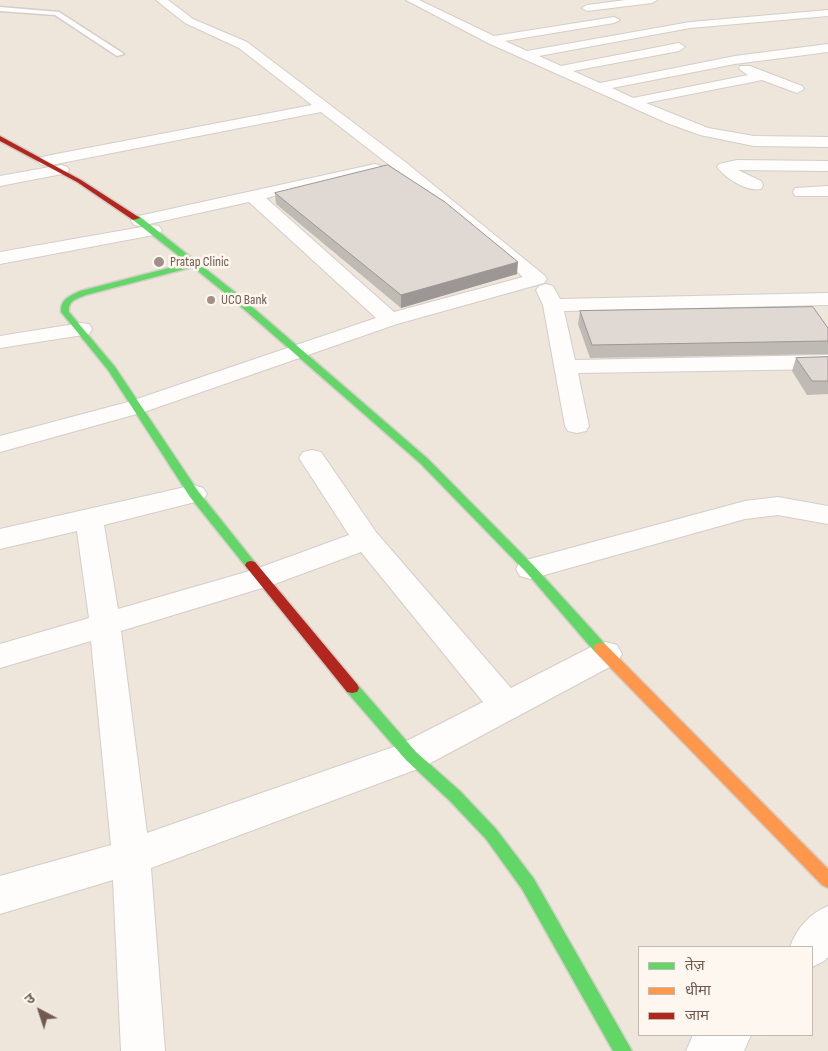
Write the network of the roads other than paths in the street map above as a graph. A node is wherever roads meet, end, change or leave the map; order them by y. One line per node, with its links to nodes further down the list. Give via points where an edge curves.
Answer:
1 (161, 0): 25 (street, via 189,21 243,45)
2 (624, 1): 5 (street); 7 (street)
3 (416, 2): 4 (street); 13 (street)
4 (438, 2)
5 (651, 5)
6 (0, 10): 17 (lane, via 57,13)
7 (574, 10)
8 (828, 13): 12 (street)
9 (665, 16): 12 (street)
10 (628, 18): 14 (street)
11 (483, 25): 13 (street)
12 (690, 26): 18 (street)
13 (467, 28): 14 (street)
14 (492, 40): 18 (street)
15 (687, 45): 20 (street)
16 (828, 48): 19 (street)
17 (120, 54)
18 (526, 55): 20 (street)
19 (725, 61): 21 (street); 22 (street)
20 (560, 70): 22 (street)
21 (762, 76): 23 (street); 24 (street)
22 (599, 87): 24 (street)
23 (797, 89)
24 (634, 102): 27 (street, via 672,120 726,137 754,141)
25 (324, 107): 28 (street); 29 (street)
26 (3, 142): 28 (street)
27 (828, 142)
28 (46, 161): 31 (street)
29 (398, 164): 36 (street); 40 (street)
30 (828, 166): 33 (street, via 737,165 725,168)
31 (61, 170): 32 (street); 37 (street)
32 (0, 181)
33 (754, 185)
34 (828, 191): 35 (street)
35 (801, 192)
36 (253, 196): 37 (street); 43 (street)
37 (146, 226): 38 (street); 39 (street)
38 (0, 258)
39 (194, 264): 44 (street, via 83,293 68,300 64,305 65,312); 46 (street)
40 (537, 279): 42 (street); 43 (street)
41 (828, 299): 42 (street)
42 (553, 305): 48 (street)
43 (390, 320): 46 (street)
44 (81, 329): 45 (street); 49 (street, via 112,369)
45 (0, 342)
46 (299, 352): 49 (street); 58 (street, via 424,461)
47 (828, 362): 48 (street)
48 (565, 368): 50 (street)
49 (136, 408): 51 (street); 53 (street)
50 (577, 426)
51 (0, 444)
52 (312, 458): 57 (street)
53 (194, 494): 55 (street); 59 (street)
54 (828, 515): 58 (street, via 778,506 745,510)
55 (89, 519): 56 (street); 60 (street)
56 (0, 539)
57 (366, 539): 59 (street); 63 (street)
58 (530, 569): 61 (street)
59 (262, 578): 60 (street); 64 (street)
60 (105, 624): 62 (street); 65 (street)
61 (606, 654): 63 (street); 66 (street)
62 (0, 656)
63 (506, 706): 64 (street)
64 (411, 756): 65 (street); 72 (street, via 491,834 528,884)
65 (131, 857): 67 (street); 71 (street)
66 (828, 880)
67 (0, 895)
68 (828, 926): 69 (street)
69 (811, 946)
70 (729, 1036): 73 (street)
71 (144, 1051)
72 (623, 1051)
73 (708, 1051)

